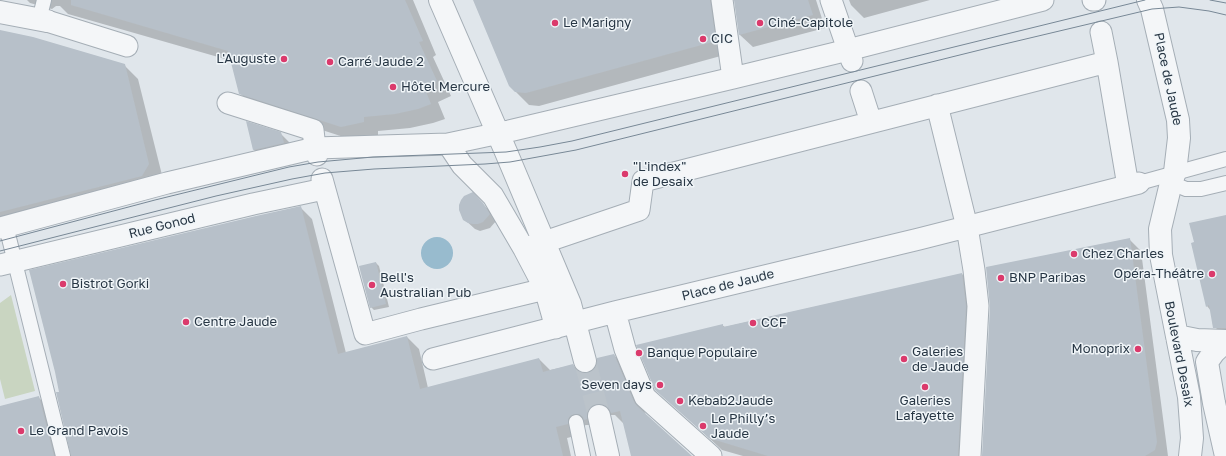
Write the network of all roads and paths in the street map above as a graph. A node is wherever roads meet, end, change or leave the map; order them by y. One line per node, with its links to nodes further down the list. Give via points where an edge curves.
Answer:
1 (440, 0): 17 (street)
2 (722, 0): 12 (street)
3 (831, 0): 10 (street)
4 (1043, 0): 10 (street)
5 (1148, 0): 21 (street, Place de Jaude, via 1178,120 1179,138)
6 (0, 12): 7 (street)
7 (44, 14): 9 (street)
8 (1101, 32): 11 (street)
9 (127, 46)
10 (850, 56): 12 (street)
11 (1107, 62): 15 (street); 23 (street)
12 (733, 78): 17 (street)
13 (862, 91): 16 (street)
14 (228, 103): 19 (street, via 312,130)
15 (937, 105): 16 (street); 24 (street)
16 (871, 122): 27 (street, via 643,181 639,210)
17 (497, 134): 18 (street); 27 (street, via 506,152)
18 (448, 144): 19 (street); 27 (street, via 462,165 493,196)
19 (316, 152): 25 (street, via 167,183)
20 (1226, 159): 21 (lane)
21 (1173, 178): 22 (lane, via 1186,189); 23 (lane); 26 (street, Place de Jaude)
22 (1226, 183)
23 (1133, 184): 24 (street, Place de Jaude)
24 (967, 226): 30 (street, Place de Jaude); 42 (street, via 978,306)
25 (3, 227): 28 (lane)
26 (1160, 229): 32 (street, Boulevard Desaix, via 1161,255)
27 (534, 245): 29 (street); 31 (street, via 570,304)
28 (8, 264): 29 (street, Rue Gonod, via 253,204 323,184 366,334); 38 (lane)
29 (545, 289): 31 (street)
30 (615, 312): 31 (street, Place de Jaude); 41 (street, via 625,349 645,397)
31 (565, 325): 34 (street, Place de Jaude); 35 (street)
32 (1177, 336): 33 (street); 43 (street, Boulevard Desaix, via 1189,397 1192,438)
33 (1226, 341): 44 (street, Boulevard Desaix, via 1206,362)
34 (433, 359)
35 (585, 361)
36 (599, 416): 40 (street)
37 (576, 422): 39 (lane)
38 (62, 456)
39 (583, 456)
40 (608, 456)
41 (711, 456)
42 (970, 456)
43 (1190, 456)
44 (1226, 456)

